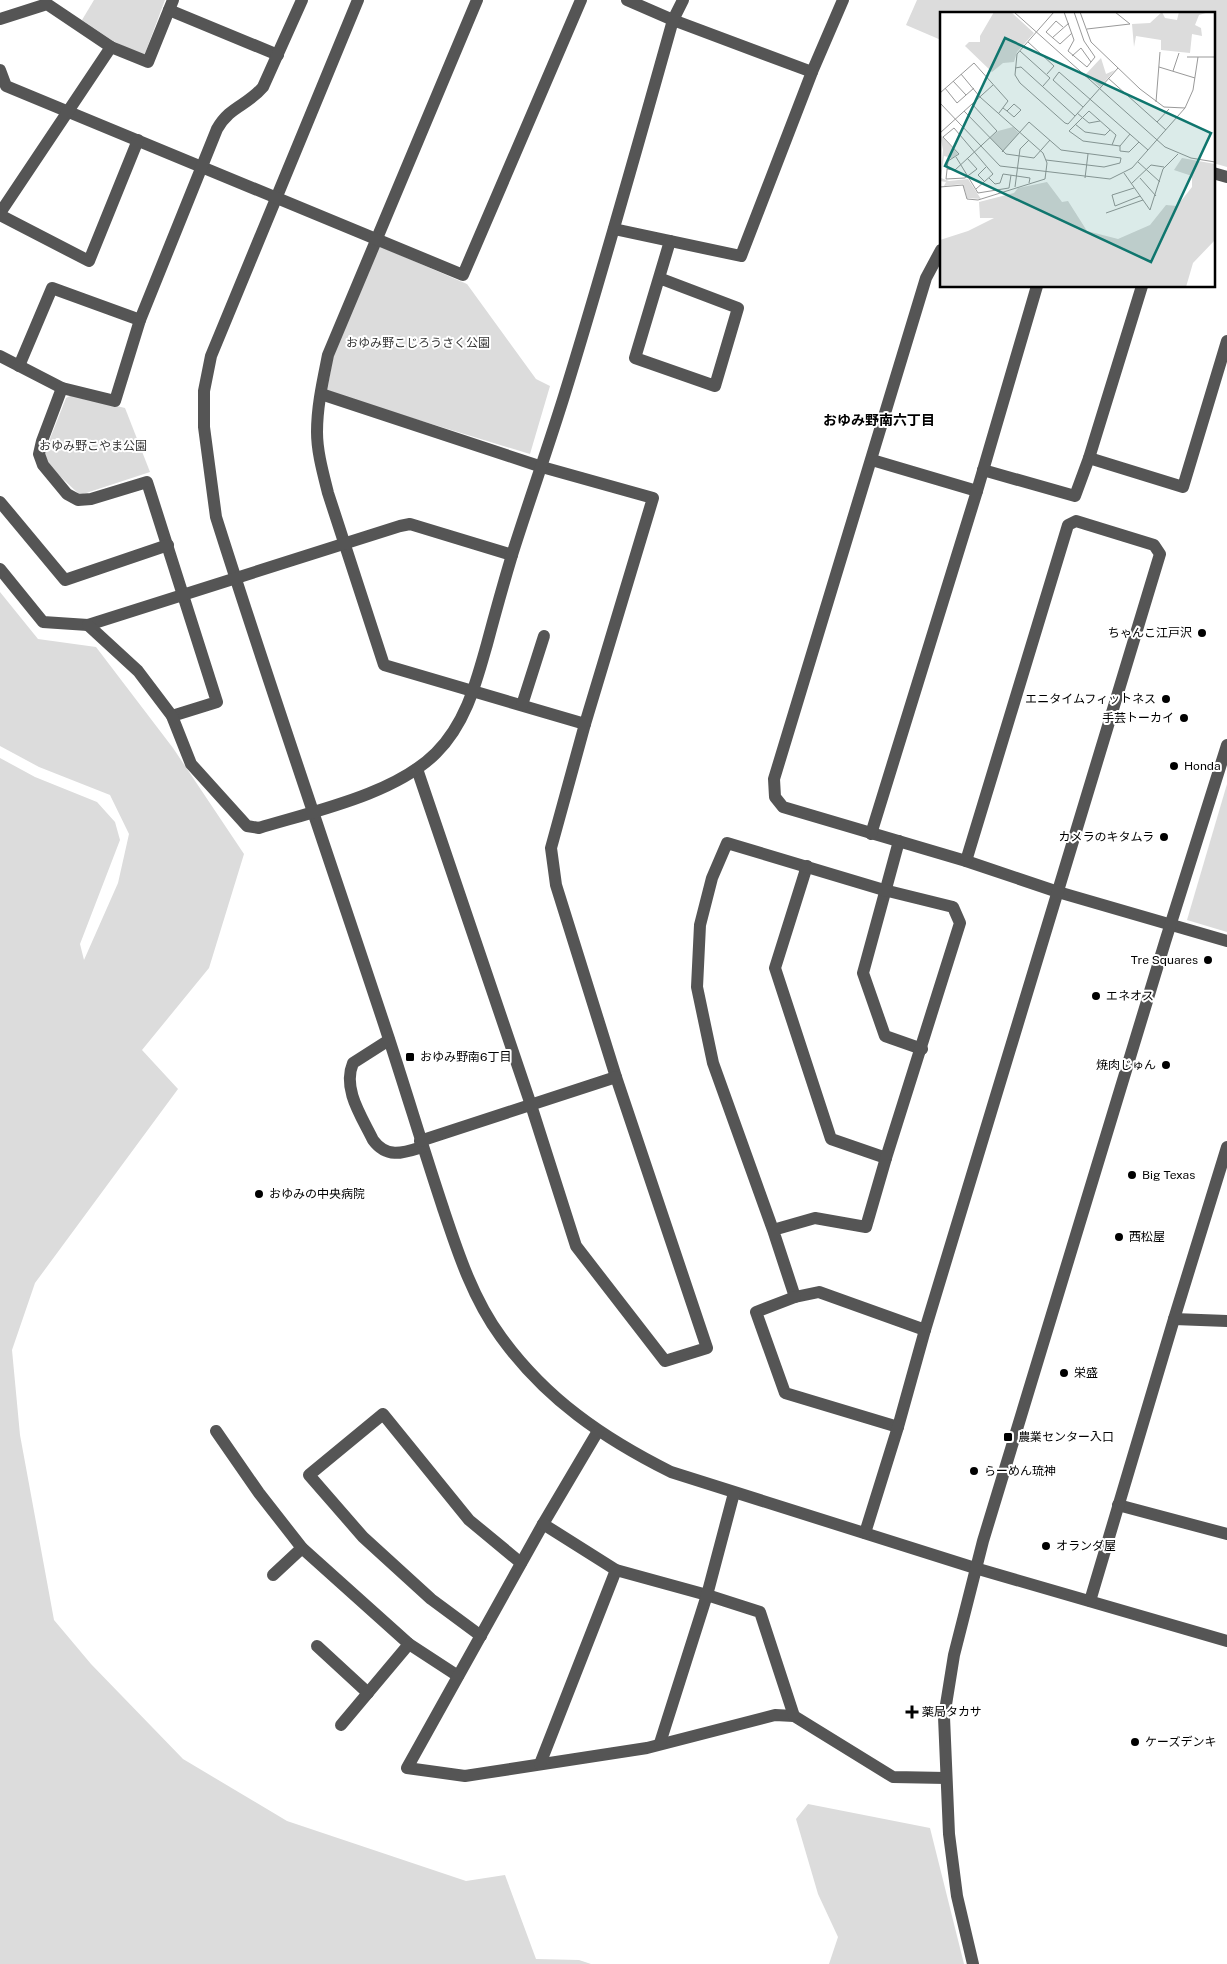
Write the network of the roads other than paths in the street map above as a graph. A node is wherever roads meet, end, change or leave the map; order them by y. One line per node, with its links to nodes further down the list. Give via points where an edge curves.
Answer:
1 (302, 0): 12 (street)
2 (358, 0): 20 (street)
3 (477, 0): 23 (street)
4 (581, 0): 23 (street, via 463,275)
5 (627, 0): 10 (street)
6 (683, 0): 10 (street)
7 (843, 0): 14 (street)
8 (171, 5): 11 (street, via 148,62); 12 (street)
9 (0, 19): 11 (street, via 47,4)
10 (673, 20): 14 (street); 22 (street)
11 (111, 47): 15 (street)
12 (278, 54): 17 (street, via 263,87 224,117)
13 (0, 70): 15 (street, via 6,86)
14 (812, 72): 24 (street, via 741,256)
15 (67, 111): 16 (street); 21 (street)
16 (138, 140): 17 (street); 21 (street, via 89,262)
17 (201, 166): 20 (street); 29 (street)
18 (1214, 173): 19 (street)
19 (1227, 177)
20 (278, 198): 23 (street); 45 (street, via 211,356 204,391 204,427 216,517)
21 (0, 214)
22 (614, 229): 24 (street); 37 (street)
23 (377, 239): 34 (street, via 328,355)
24 (670, 241): 26 (street)
25 (940, 252): 36 (street, via 926,278)
26 (659, 278): 26 (street, via 635,358 715,386 738,308)
27 (1036, 288): 38 (street)
28 (1141, 288): 35 (street)
29 (140, 320): 32 (street, via 52,288); 33 (street, via 114,401)
30 (1227, 341): 35 (street, via 1183,487)
31 (0, 356): 32 (street)
32 (18, 366): 33 (street)
33 (62, 388): 42 (street, via 39,454 43,465 67,494 78,500 147,482)
34 (321, 394): 37 (street); 41 (street, via 317,433 322,466)
35 (1089, 458): 38 (street, via 1075,496)
36 (872, 460): 39 (street); 56 (street, via 774,779 775,797 783,807)
37 (542, 467): 43 (street); 52 (street, via 653,498)
38 (983, 470): 39 (street)
39 (977, 491): 56 (street)
40 (0, 502): 42 (street, via 65,580)
41 (344, 543): 43 (street, via 410,524); 45 (street); 49 (street, via 384,665)
42 (168, 546): 46 (street)
43 (512, 555): 49 (street)
44 (0, 568): 47 (street, via 43,622)
45 (236, 578): 46 (street); 55 (street)
46 (184, 595): 47 (street); 51 (street, via 217,702)
47 (88, 625): 51 (street, via 138,671)
48 (544, 636): 50 (street)
49 (474, 690): 50 (street); 54 (street, via 462,719 450,736)
50 (522, 705): 52 (street)
51 (172, 716): 55 (street, via 191,764 247,826 259,828)
52 (585, 724): 66 (street, via 551,848 556,885)
53 (1227, 744): 62 (street)
54 (417, 769): 55 (street, via 394,783); 67 (street)
55 (314, 812): 64 (street)
56 (871, 834): 57 (street)
57 (898, 841): 58 (street); 60 (street)
58 (966, 860): 61 (street); 61 (street, via 1068,526 1076,521 1154,545 1160,554)
59 (807, 866): 60 (street); 70 (street, via 775,968 831,1139); 71 (street, via 727,843 712,878 700,926 697,987 713,1063)
60 (884, 890): 65 (street, via 863,973 885,1036); 65 (street, via 953,906 960,923)
61 (1058, 892): 62 (street); 75 (street)
62 (1170, 925): 63 (street); 86 (street)
63 (1227, 941)
64 (389, 1040): 68 (street); 68 (street, via 353,1062 350,1088 377,1146 390,1154 398,1154)
65 (922, 1049): 70 (street)
66 (616, 1077): 67 (street); 67 (street, via 708,1348 665,1361 576,1246)
67 (531, 1105): 68 (street)
68 (421, 1144): 78 (street, via 462,1265 480,1303 501,1337 550,1394)
69 (1227, 1147): 73 (street)
70 (886, 1158): 71 (street, via 866,1227 816,1218)
71 (774, 1230): 72 (street)
72 (795, 1298): 75 (street, via 819,1292); 76 (street, via 756,1312 785,1393)
73 (1174, 1319): 74 (street); 80 (street)
74 (1227, 1320)
75 (924, 1330): 76 (street)
76 (898, 1427): 82 (street)
77 (216, 1430): 84 (street)
78 (598, 1431): 79 (street, via 671,1472); 81 (street)
79 (734, 1493): 82 (street); 89 (street)
80 (1118, 1505): 83 (street); 90 (street)
81 (543, 1524): 85 (street); 87 (street)
82 (865, 1533): 86 (street)
83 (1227, 1534)
84 (302, 1548): 88 (street); 93 (street)
85 (521, 1563): 91 (street); 91 (street, via 469,1520 383,1414 309,1476 363,1537 431,1600)
86 (975, 1568): 90 (street); 101 (street, via 954,1655 944,1717)
87 (616, 1570): 89 (street); 100 (street)
88 (273, 1575)
89 (707, 1595): 97 (street, via 760,1612); 99 (street)
90 (1090, 1601): 92 (street)
91 (481, 1636): 95 (street)
92 (1227, 1641)
93 (409, 1644): 95 (street); 96 (street)
94 (317, 1646): 96 (street)
95 (458, 1676): 100 (street, via 407,1768 466,1776)
96 (368, 1693): 98 (street)
97 (794, 1716): 99 (street, via 775,1715); 101 (street, via 893,1777)
98 (341, 1725)
99 (660, 1743): 100 (street, via 647,1748)
100 (540, 1764)
101 (946, 1778): 102 (street, via 955,1878)
102 (973, 1964)

